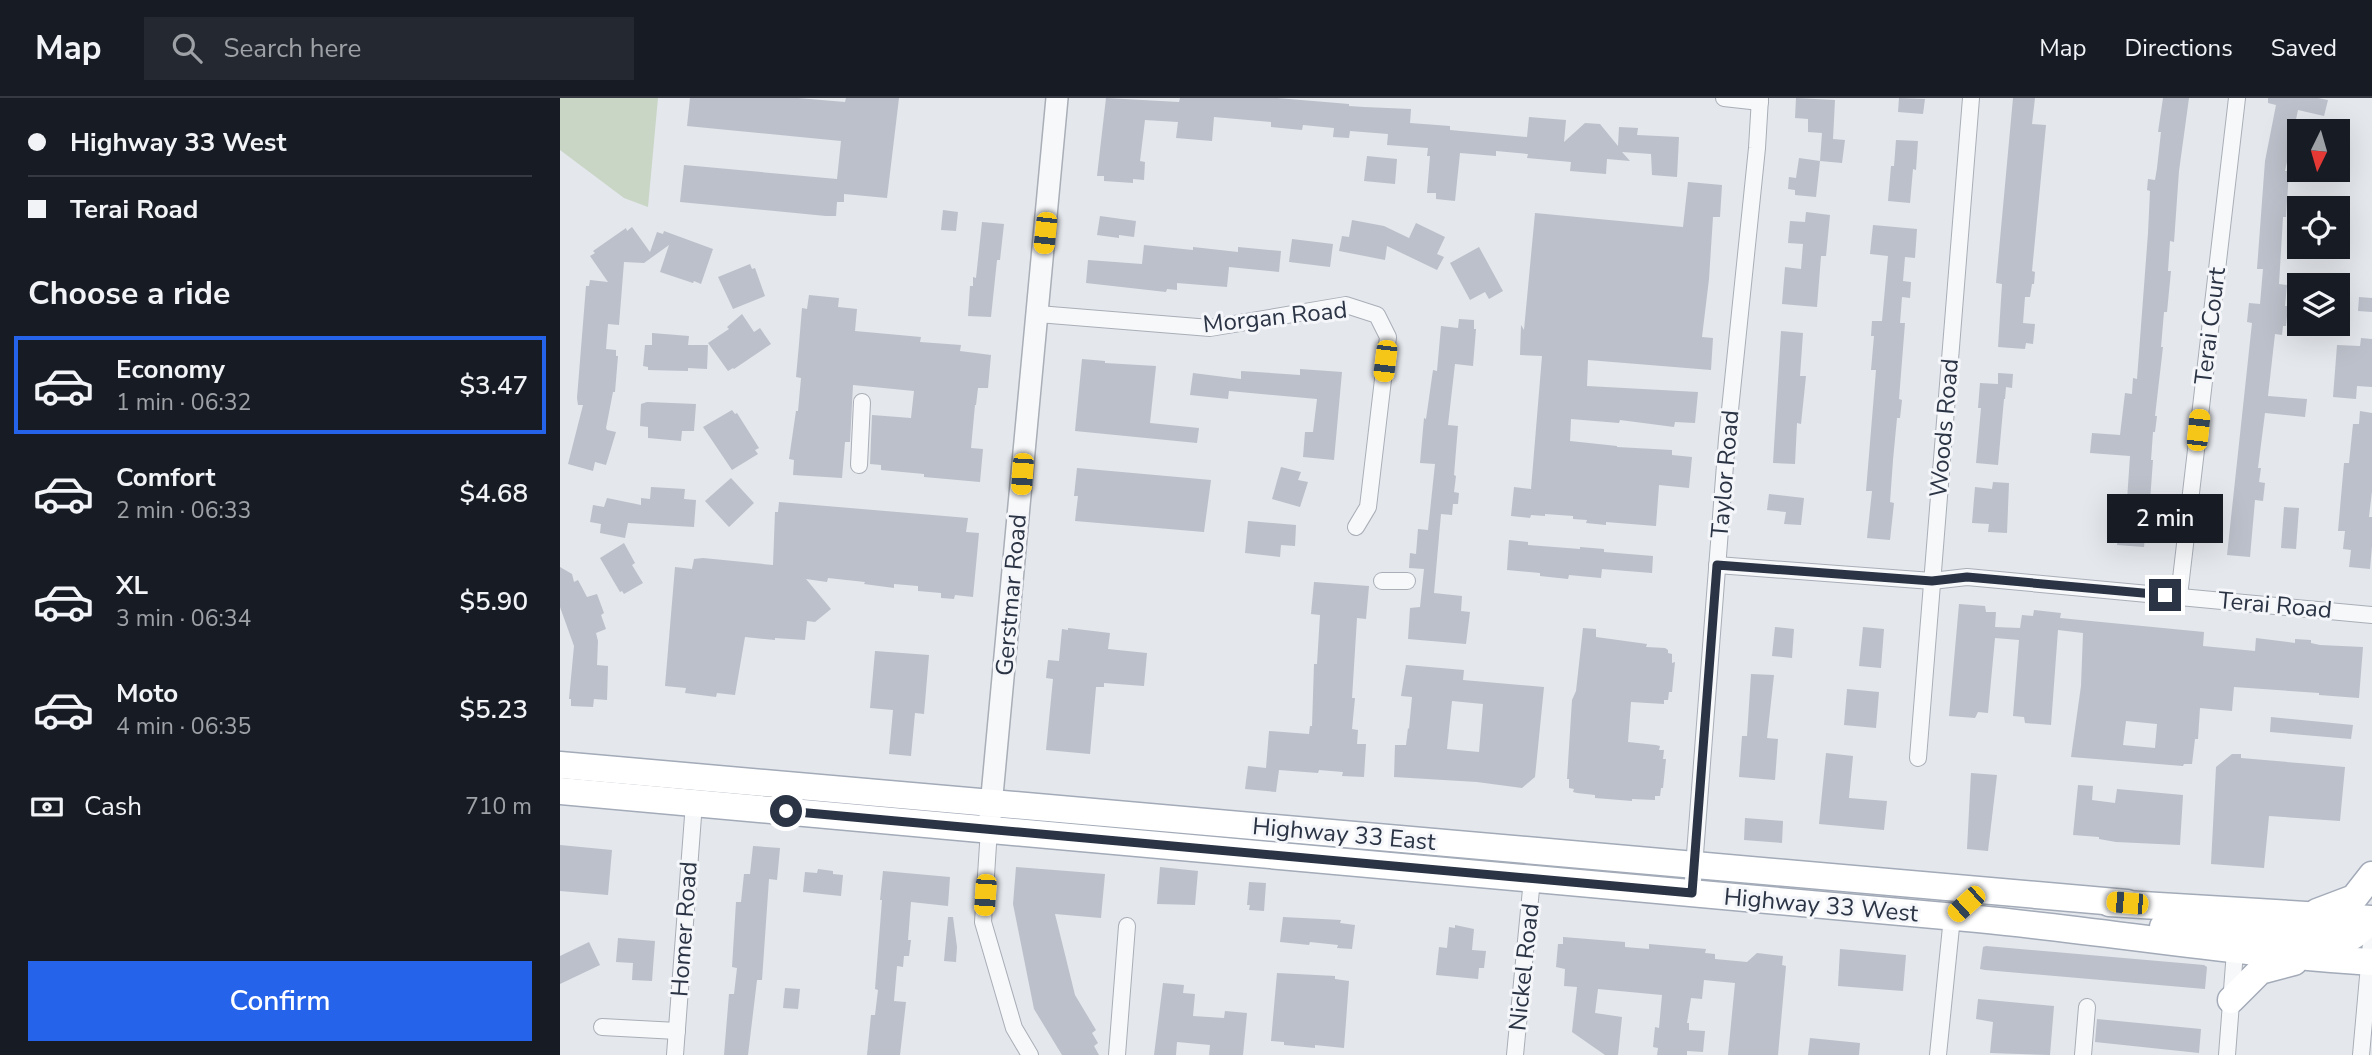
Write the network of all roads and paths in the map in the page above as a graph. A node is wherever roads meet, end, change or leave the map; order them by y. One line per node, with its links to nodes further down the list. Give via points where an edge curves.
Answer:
1 (1058, 98): 6 (street, Gerstmar Road)
2 (1724, 98): 5 (street)
3 (1971, 98): 12 (street, Woods Road)
4 (2236, 98): 14 (street, Terai Court)
5 (1760, 100): 10 (street, Taylor Road)
6 (1038, 314): 9 (street, Morgan Road, via 1210,328 1346,305 1377,315 1388,337 1368,507); 20 (street, Gerstmar Road)
7 (862, 402): 8 (street)
8 (859, 465)
9 (1356, 527)
10 (1717, 565): 12 (street, Terai Road); 21 (street, Taylor Road)
11 (1382, 581): 13 (street)
12 (1932, 581): 14 (street, Terai Road, via 1967,577); 16 (street, Woods Road)
13 (1406, 582)
14 (2179, 596): 15 (street, Terai Road)
15 (2372, 615)
16 (1918, 758)
17 (560, 765): 20 (main road, Highway 33 East)
18 (560, 791): 19 (main road, Highway 33 West)
19 (694, 803): 20 (main road, Highway 33 West); 37 (street, Homer Road)
20 (991, 816): 21 (main road, Highway 33 East); 23 (main road, Highway 33 West); 39 (street, Gerstmar Road, via 983,922 1014,1028)
21 (1694, 865): 24 (street, Taylor Road); 25 (main road, Highway 33 East)
22 (2372, 876): 26 (main road, via 2354,898)
23 (1532, 879): 24 (main road, Highway 33 West); 41 (street, Nickel Road)
24 (1692, 893): 27 (main road, Highway 33 West)
25 (2127, 903): 26 (main road, Highway 33 West); 27 (main road, Highway 33 West, via 1980,902 1966,904)
26 (2306, 915): 28 (main road, Highway 33 West)
27 (1952, 917): 30 (main road, Highway 33 West); 42 (street)
28 (2372, 920): 30 (main road, via 2353,936 2328,937 2207,927)
29 (1127, 926): 40 (street)
30 (2063, 928): 32 (main road, Highway 33 West)
31 (2371, 950): 32 (main road, via 2267,939); 33 (main road, Highway 33 West); 45 (street)
32 (2235, 951): 33 (main road, Highway 33 West); 34 (street)
33 (2334, 959): 34 (main road, via 2284,963 2260,971)
34 (2231, 1000): 44 (street)
35 (2087, 1007): 43 (street)
36 (602, 1027): 37 (street)
37 (677, 1031): 38 (street, Homer Road)
38 (675, 1055)
39 (1030, 1055)
40 (1117, 1055)
41 (1515, 1055)
42 (1938, 1055)
43 (2084, 1055)
44 (2227, 1055)
45 (2361, 1055)

